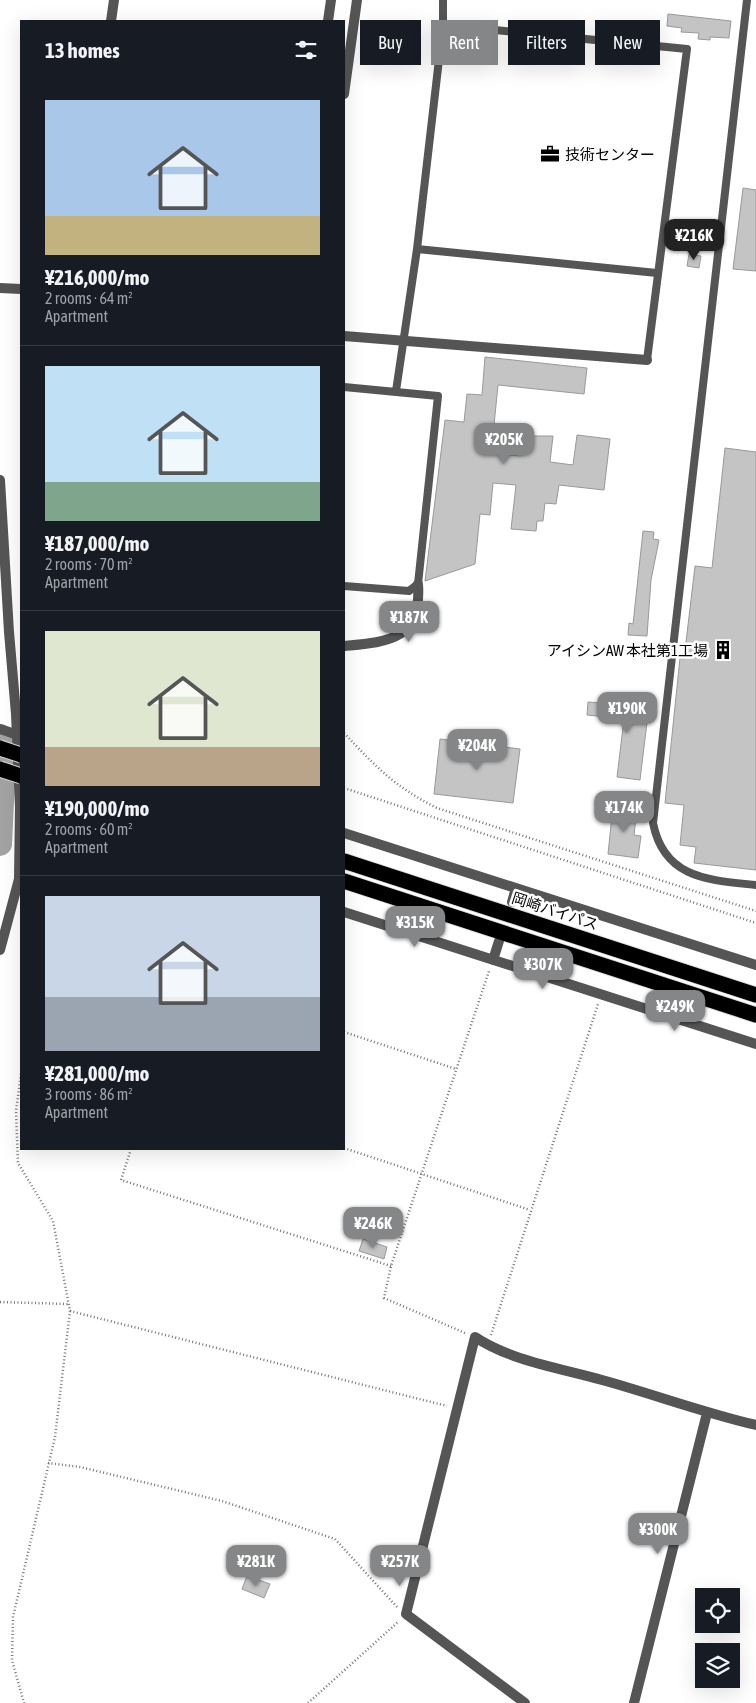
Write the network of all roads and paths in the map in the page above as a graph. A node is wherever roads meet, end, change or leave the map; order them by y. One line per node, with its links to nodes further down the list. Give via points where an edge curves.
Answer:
1 (114, 0): 6 (street)
2 (331, 0): 7 (street)
3 (357, 0): 11 (street)
4 (443, 0): 8 (lane)
5 (747, 0): 37 (lane, via 654,823 656,835 667,856 690,874)
6 (111, 20)
7 (328, 20)
8 (443, 20)
9 (498, 31): 13 (lane, via 687,49)
10 (438, 65): 12 (lane)
11 (345, 87)
12 (416, 249): 13 (lane); 17 (lane)
13 (657, 273): 18 (lane)
14 (0, 288): 15 (street)
15 (20, 289)
16 (345, 336): 17 (street)
17 (404, 340): 18 (street); 20 (lane)
18 (647, 360)
19 (345, 387): 20 (lane)
20 (396, 391): 22 (lane, via 438,396)
21 (0, 480): 25 (street, via 9,632)
22 (418, 584): 23 (lane, via 409,592); 24 (street, via 420,600 417,614 406,629 392,640)
23 (345, 586)
24 (345, 646)
25 (19, 715): 44 (street, via 19,879)
26 (0, 729): 28 (street, bridge)
27 (345, 735): 40 (path, via 390,780 437,808)
28 (20, 736)
29 (0, 748): 30 (highway, bridge)
30 (20, 755)
31 (0, 769): 32 (highway, bridge)
32 (20, 776)
33 (345, 788): 42 (path)
34 (345, 833): 38 (street)
35 (345, 861): 47 (highway, 岡崎バイパス)
36 (345, 881): 49 (highway)
37 (756, 885)
38 (516, 888): 39 (street); 46 (street)
39 (512, 902)
40 (756, 911)
41 (345, 912): 45 (street)
42 (756, 923)
43 (499, 941): 45 (street)
44 (0, 950)
45 (493, 960): 48 (street); 52 (path)
46 (756, 965)
47 (756, 994)
48 (601, 995): 51 (street); 57 (path)
49 (756, 1015)
50 (345, 1032): 52 (path)
51 (756, 1044)
52 (456, 1069): 56 (path)
53 (20, 1081): 60 (path, via 16,1111 18,1163 53,1221)
54 (345, 1148): 56 (path)
55 (131, 1150): 58 (path, via 121,1180)
56 (423, 1173): 57 (path); 58 (path)
57 (530, 1210): 63 (path)
58 (391, 1266): 62 (path, via 384,1298)
59 (0, 1302): 60 (path)
60 (68, 1304): 61 (path)
61 (70, 1311): 64 (path); 67 (path, via 55,1437)
62 (475, 1337): 63 (street); 64 (street)
63 (487, 1346): 65 (street, via 674,1400)
64 (458, 1409): 68 (street)
65 (707, 1413): 66 (street); 72 (street)
66 (756, 1425)
67 (48, 1463): 68 (path, via 222,1501 334,1539 387,1598); 69 (path, via 13,1617 12,1660)
68 (406, 1614): 70 (path); 71 (street)
69 (24, 1703)
70 (308, 1703)
71 (525, 1703)
72 (634, 1703)

